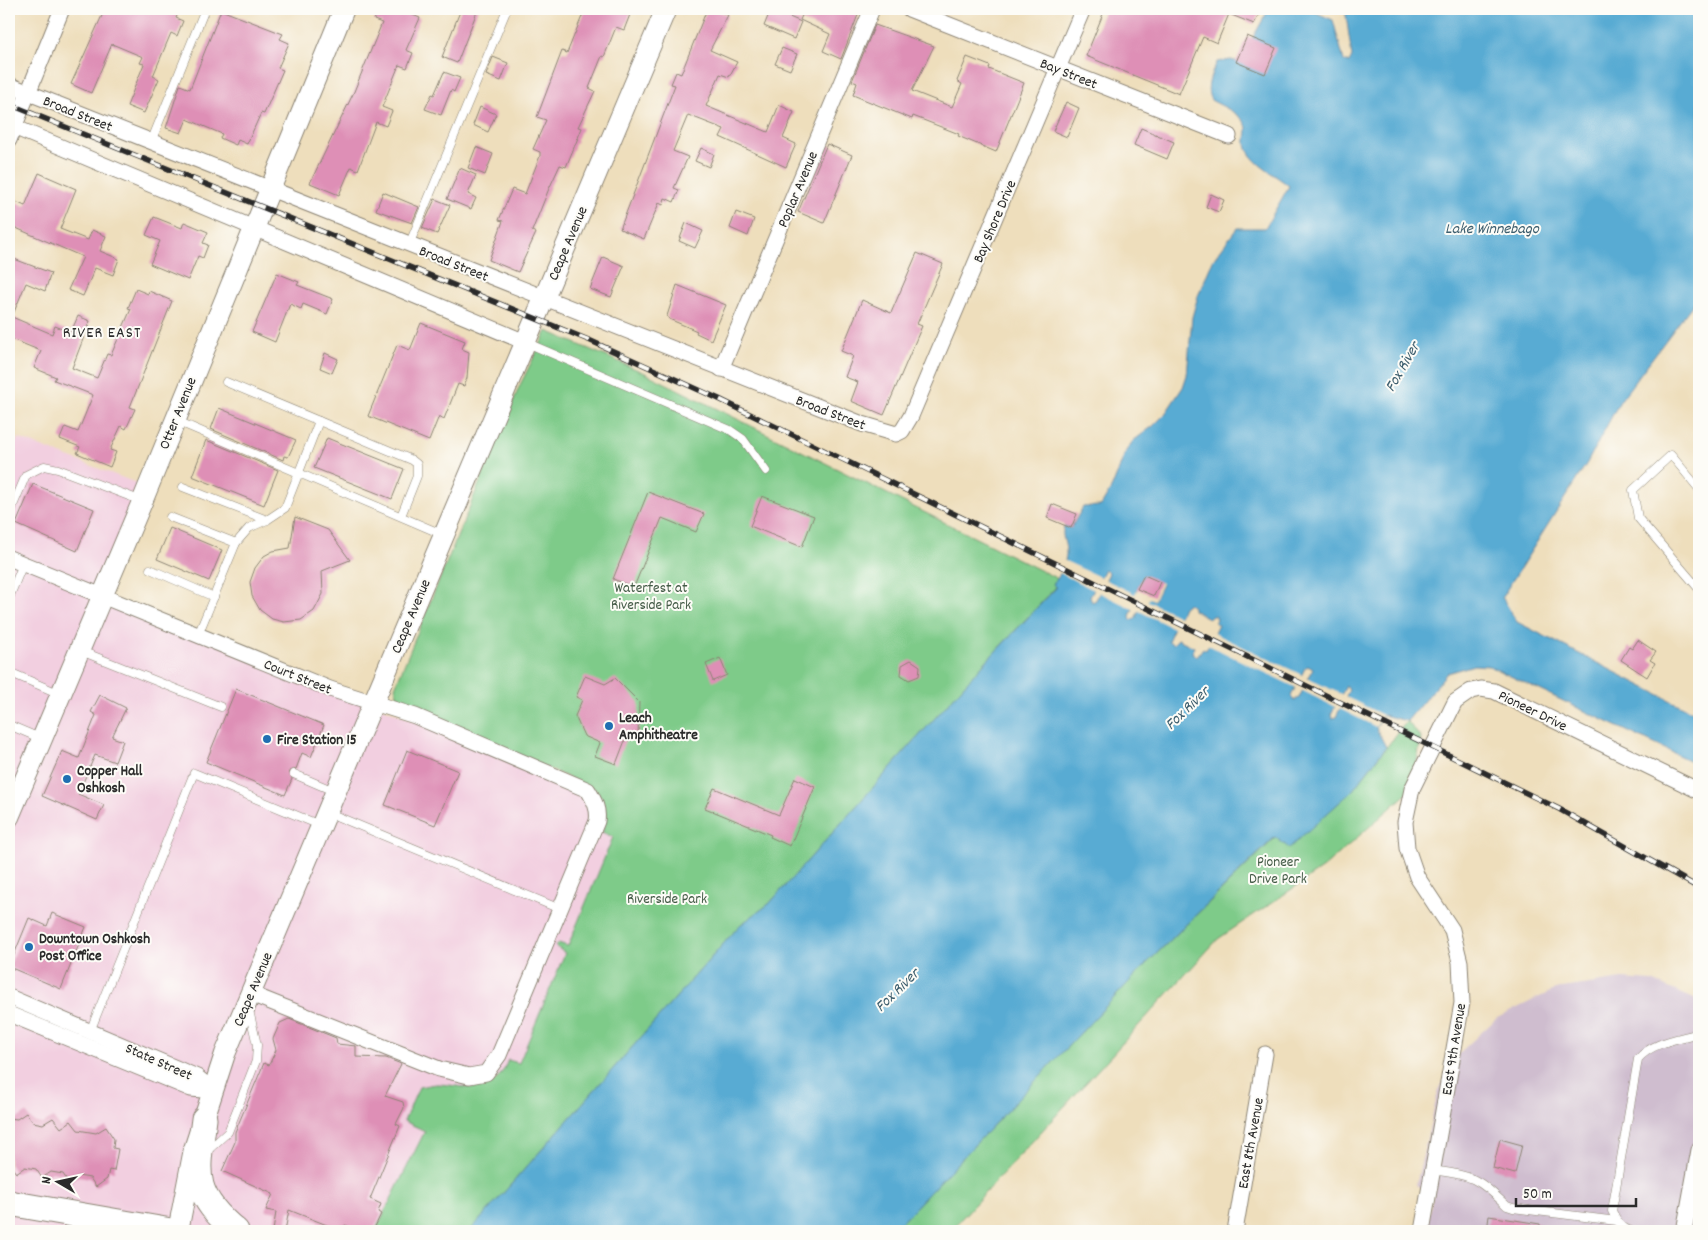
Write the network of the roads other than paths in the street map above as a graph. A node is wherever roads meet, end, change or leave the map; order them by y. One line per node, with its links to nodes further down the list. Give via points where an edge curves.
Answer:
1 (62, 9): 11 (street)
2 (205, 9): 14 (lane)
3 (344, 9): 15 (street, Otter Avenue)
4 (507, 9): 17 (lane)
5 (666, 9): 18 (street, Ceape Avenue)
6 (872, 9): 20 (street, Poplar Avenue)
7 (909, 9): 9 (street, Bay Street)
8 (1083, 9): 9 (street, Bay Shore Drive)
9 (1058, 69): 13 (street, Bay Street); 24 (street, Bay Shore Drive)
10 (9, 85): 11 (street, Broad Street)
11 (28, 92): 12 (street); 14 (street, Broad Street)
12 (10, 131): 16 (street)
13 (1229, 136)
14 (151, 142): 15 (street, Broad Street)
15 (269, 190): 16 (street, Otter Avenue); 17 (street, Broad Street)
16 (254, 228): 19 (street); 22 (street, Otter Avenue)
17 (408, 245): 18 (street, Broad Street)
18 (544, 299): 19 (street, Ceape Avenue); 20 (street, Broad Street)
19 (524, 342): 25 (lane, via 730,430 743,439); 34 (street, Ceape Avenue)
20 (721, 369): 24 (street, Broad Street, via 889,434)
21 (226, 382): 23 (lane)
22 (174, 420): 26 (lane); 29 (street, Otter Avenue)
23 (319, 421): 26 (lane); 31 (lane, via 417,464 417,476)
24 (902, 432)
25 (766, 471)
26 (299, 473): 31 (lane); 33 (lane, via 286,508)
27 (183, 487): 33 (lane)
28 (1699, 489): 39 (lane, via 1670,455 1633,490 1638,518)
29 (142, 502): 30 (lane, via 44,466 26,475); 40 (street, Otter Avenue)
30 (9, 515)
31 (401, 516): 34 (lane)
32 (170, 517): 35 (lane)
33 (267, 520): 35 (lane, via 249,528)
34 (444, 534): 47 (street, Ceape Avenue)
35 (236, 543): 41 (lane)
36 (9, 558): 37 (street, Court Street)
37 (23, 564): 40 (street, Court Street); 42 (lane)
38 (150, 569): 41 (lane)
39 (1699, 589)
40 (102, 596): 43 (street, Court Street); 44 (street, Otter Avenue)
41 (214, 597): 43 (lane)
42 (9, 598)
43 (198, 635): 47 (street, Court Street, via 330,689)
44 (79, 650): 46 (street, Otter Avenue); 48 (lane)
45 (9, 672): 46 (lane)
46 (61, 694): 50 (street, Otter Avenue)
47 (374, 703): 54 (street, Ceape Avenue); 57 (street, Court Street, via 415,716 588,790 598,813 597,820)
48 (221, 707)
49 (9, 724): 50 (lane)
50 (42, 739): 55 (street, Otter Avenue)
51 (294, 774): 54 (lane)
52 (1412, 789): 53 (street, Pioneer Drive, via 1455,702 1463,694 1481,689 1494,691); 68 (street, East 9th Avenue, via 1405,822 1407,848 1417,877 1452,930 1460,962 1462,1003)
53 (1699, 791)
54 (336, 792): 56 (street, Ceape Avenue)
55 (9, 817)
56 (325, 819): 57 (lane); 59 (street, Ceape Avenue); 62 (lane, via 194,773)
57 (560, 909): 59 (street, via 499,1054 486,1073 469,1076 439,1069)
58 (9, 997): 62 (street, State Street)
59 (249, 998): 64 (street, Ceape Avenue, via 225,1054); 67 (lane, via 257,1045 256,1061 228,1132)
60 (9, 1014): 62 (street, State Street)
61 (1699, 1033): 70 (lane, via 1655,1046 1643,1052 1638,1059 1612,1211)
62 (88, 1038): 64 (street, State Street, via 197,1077)
63 (1265, 1054): 74 (street, East 8th Avenue)
64 (214, 1090): 65 (street, Ceape Avenue)
65 (204, 1119): 67 (main road)
66 (1699, 1150): 77 (street)
67 (194, 1164): 72 (street); 73 (main road, via 202,1196 215,1214)
68 (1432, 1170): 70 (lane, via 1467,1175 1480,1181 1513,1208); 75 (street, East 9th Avenue)
69 (9, 1203): 71 (main road)
70 (1617, 1221): 76 (lane)
71 (171, 1231)
72 (178, 1231)
73 (236, 1231)
74 (1235, 1231)
75 (1422, 1231)
76 (1630, 1231)
77 (1684, 1231)

